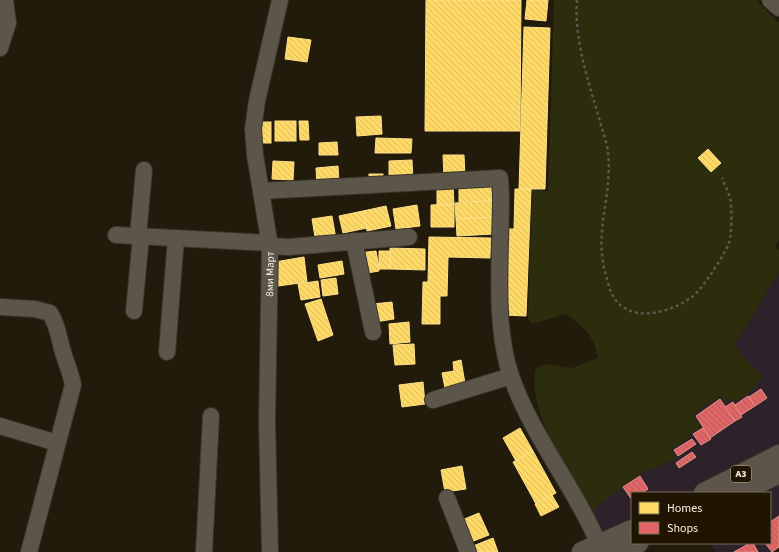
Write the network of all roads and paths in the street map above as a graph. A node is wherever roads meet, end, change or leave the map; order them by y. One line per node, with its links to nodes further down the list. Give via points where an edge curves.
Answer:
1 (5, 0): 5 (street); 7 (street, via 8,23)
2 (280, 0): 10 (street, 8ми Март, via 257,100 253,129)
3 (577, 0): 9 (path, via 576,26 608,153 608,176 600,232 602,264 611,295 624,307 637,313 654,313 693,297 715,268 730,242 730,198)
4 (770, 0): 6 (street)
5 (0, 2)
6 (779, 8)
7 (0, 48)
8 (144, 170): 12 (street)
9 (722, 178)
10 (262, 190): 16 (street, 8ми Март); 21 (street, via 500,178 500,325)
11 (116, 235): 12 (street)
12 (140, 236): 14 (street); 18 (street)
13 (409, 237): 15 (street)
14 (176, 238): 16 (street); 20 (street)
15 (354, 242): 16 (street, via 289,247); 19 (street)
16 (269, 244): 36 (street, 8ми Март, via 267,421)
17 (0, 307): 25 (street, via 50,313 58,326 73,385)
18 (134, 311)
19 (373, 332)
20 (167, 352)
21 (511, 376): 22 (street); 33 (street, via 529,417 587,516)
22 (433, 400)
23 (210, 416): 35 (street)
24 (0, 426): 25 (street)
25 (58, 443): 34 (street)
26 (779, 455): 28 (main road, A3)
27 (779, 473): 29 (main road, A3)
28 (706, 492)
29 (740, 492)
30 (447, 498): 37 (street)
31 (631, 531): 33 (main road)
32 (636, 544): 38 (main road)
33 (594, 550)
34 (29, 552)
35 (204, 552)
36 (270, 552)
37 (468, 552)
38 (618, 552)

